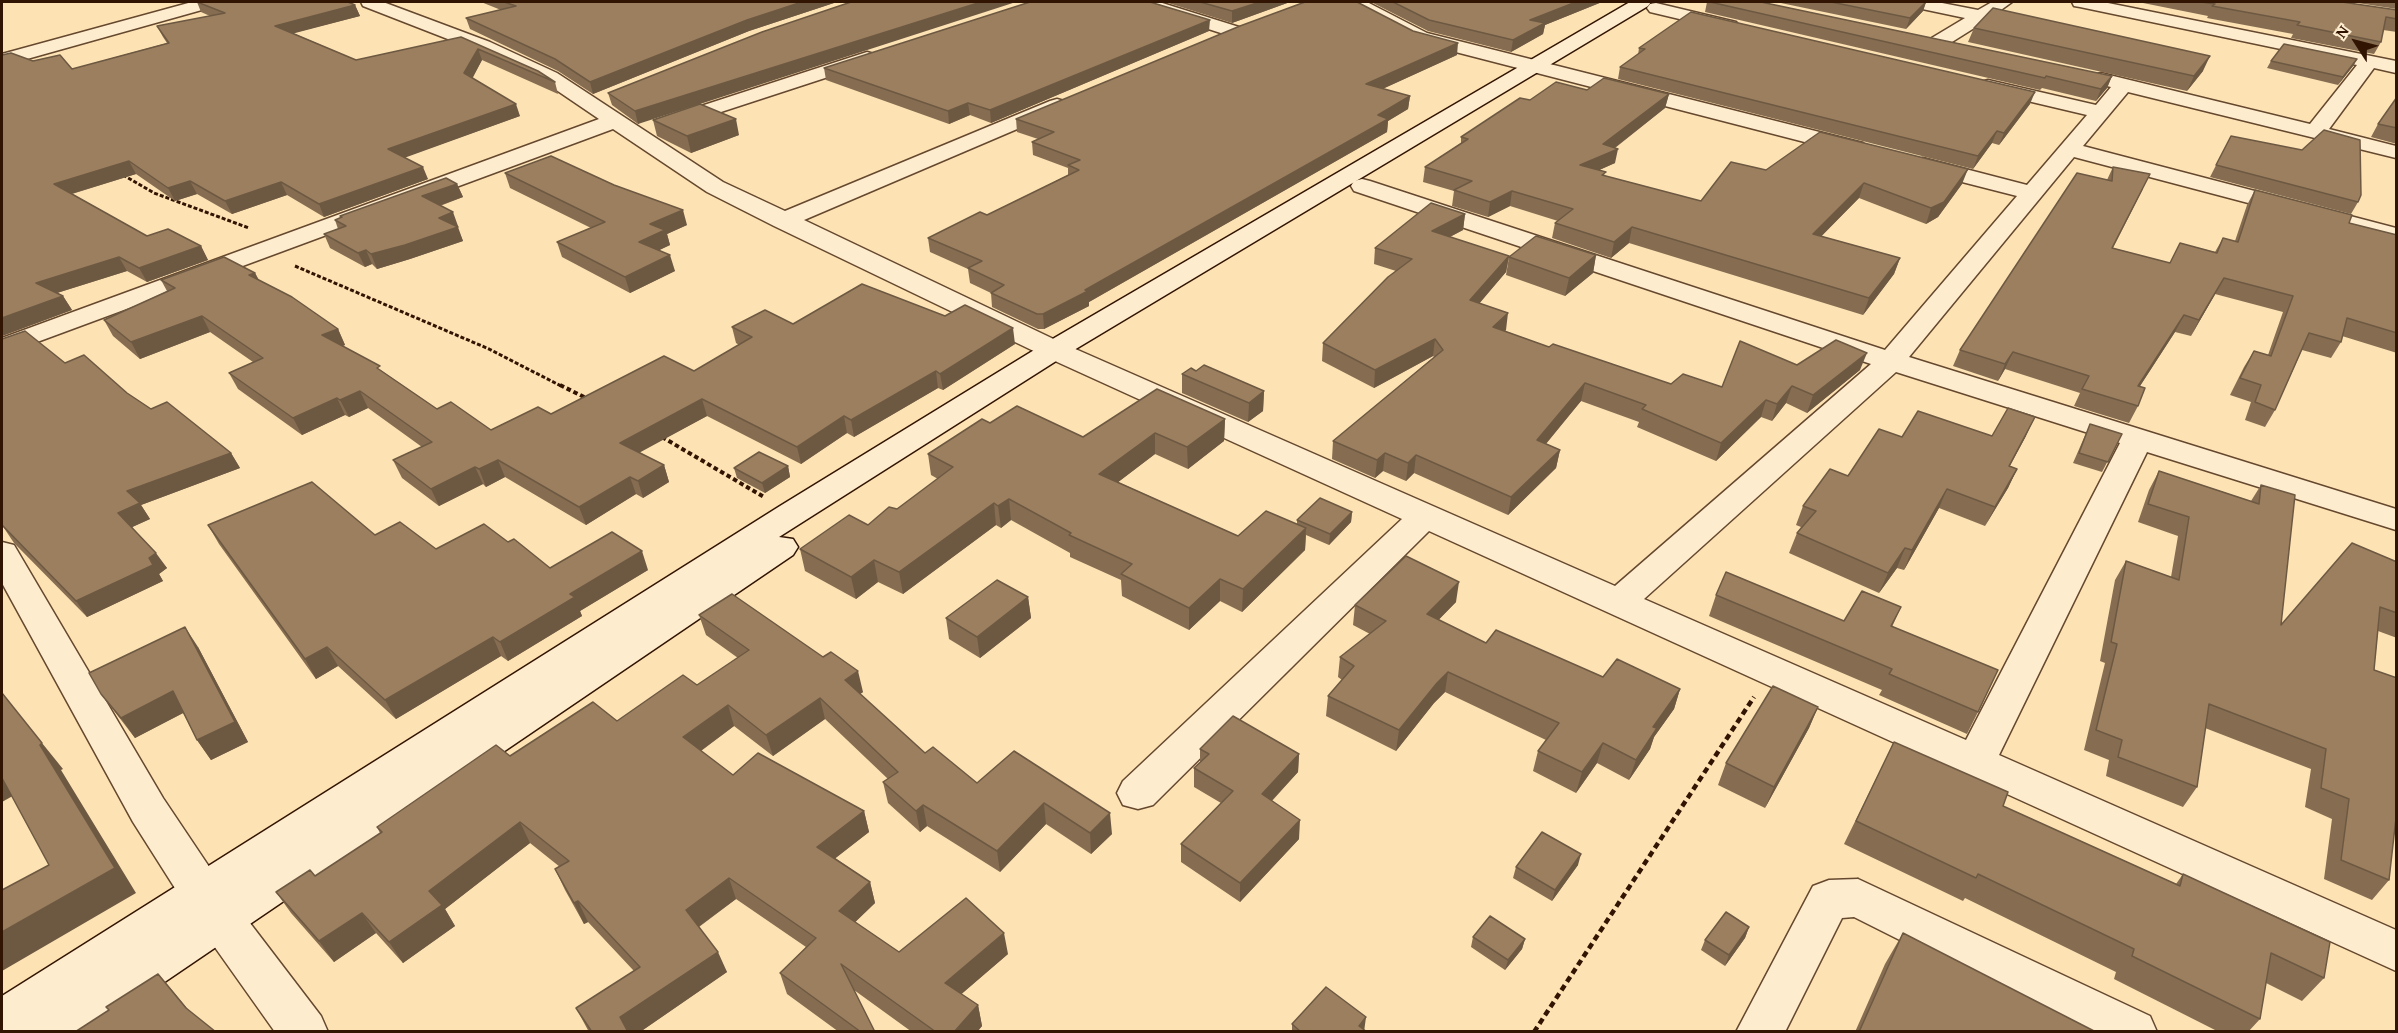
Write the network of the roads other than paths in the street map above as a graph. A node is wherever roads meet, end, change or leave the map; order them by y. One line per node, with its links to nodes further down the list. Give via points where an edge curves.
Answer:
1 (210, 2): 18 (street)
2 (369, 2): 27 (street, via 483,46)
3 (1143, 2): 12 (street)
4 (1355, 2): 21 (street, via 1420,36)
5 (1914, 2): 9 (street)
6 (2003, 2): 9 (street)
7 (2080, 2): 19 (street)
8 (1650, 3): 11 (street); 21 (street)
9 (1981, 16): 15 (street)
10 (1255, 23): 12 (street)
11 (1750, 30)
12 (1233, 31): 14 (street)
13 (1915, 38): 15 (street)
14 (1211, 41)
15 (1937, 43): 16 (street)
16 (1960, 48)
17 (884, 52): 27 (street)
18 (2, 60)
19 (2369, 62): 20 (street); 28 (street)
20 (2397, 67)
21 (1544, 69): 31 (street); 33 (street); 38 (street)
22 (2077, 74): 24 (street)
23 (1972, 82): 26 (street)
24 (2124, 84): 26 (street); 28 (street)
25 (1079, 96): 35 (street)
26 (2100, 112): 29 (street)
27 (613, 114): 35 (street, via 715,187); 37 (street, via 287,242)
28 (2316, 131): 30 (street)
29 (2069, 149): 34 (street); 36 (street)
30 (2397, 152)
31 (1873, 153)
32 (1907, 162): 34 (street)
33 (1362, 186): 38 (street); 39 (street)
34 (2032, 193): 39 (street)
35 (782, 221): 38 (street)
36 (2397, 235)
37 (2, 347)
38 (1065, 355): 41 (street); 47 (street, via 802,533); 47 (street, via 792,513)
39 (1891, 362): 40 (street); 44 (street)
40 (2138, 439): 42 (street); 45 (street)
41 (1424, 517): 44 (street); 46 (street)
42 (2397, 520)
43 (2, 553): 47 (street, via 148,810)
44 (1619, 602): 45 (street)
45 (1975, 762): 48 (street)
46 (1138, 793)
47 (211, 906): 49 (street); 50 (street); 51 (street)
48 (2397, 951)
49 (2, 1022)
50 (50, 1032)
51 (304, 1032)
52 (1760, 1032): 53 (street, via 1829,899 1858,898)
53 (2133, 1032)

